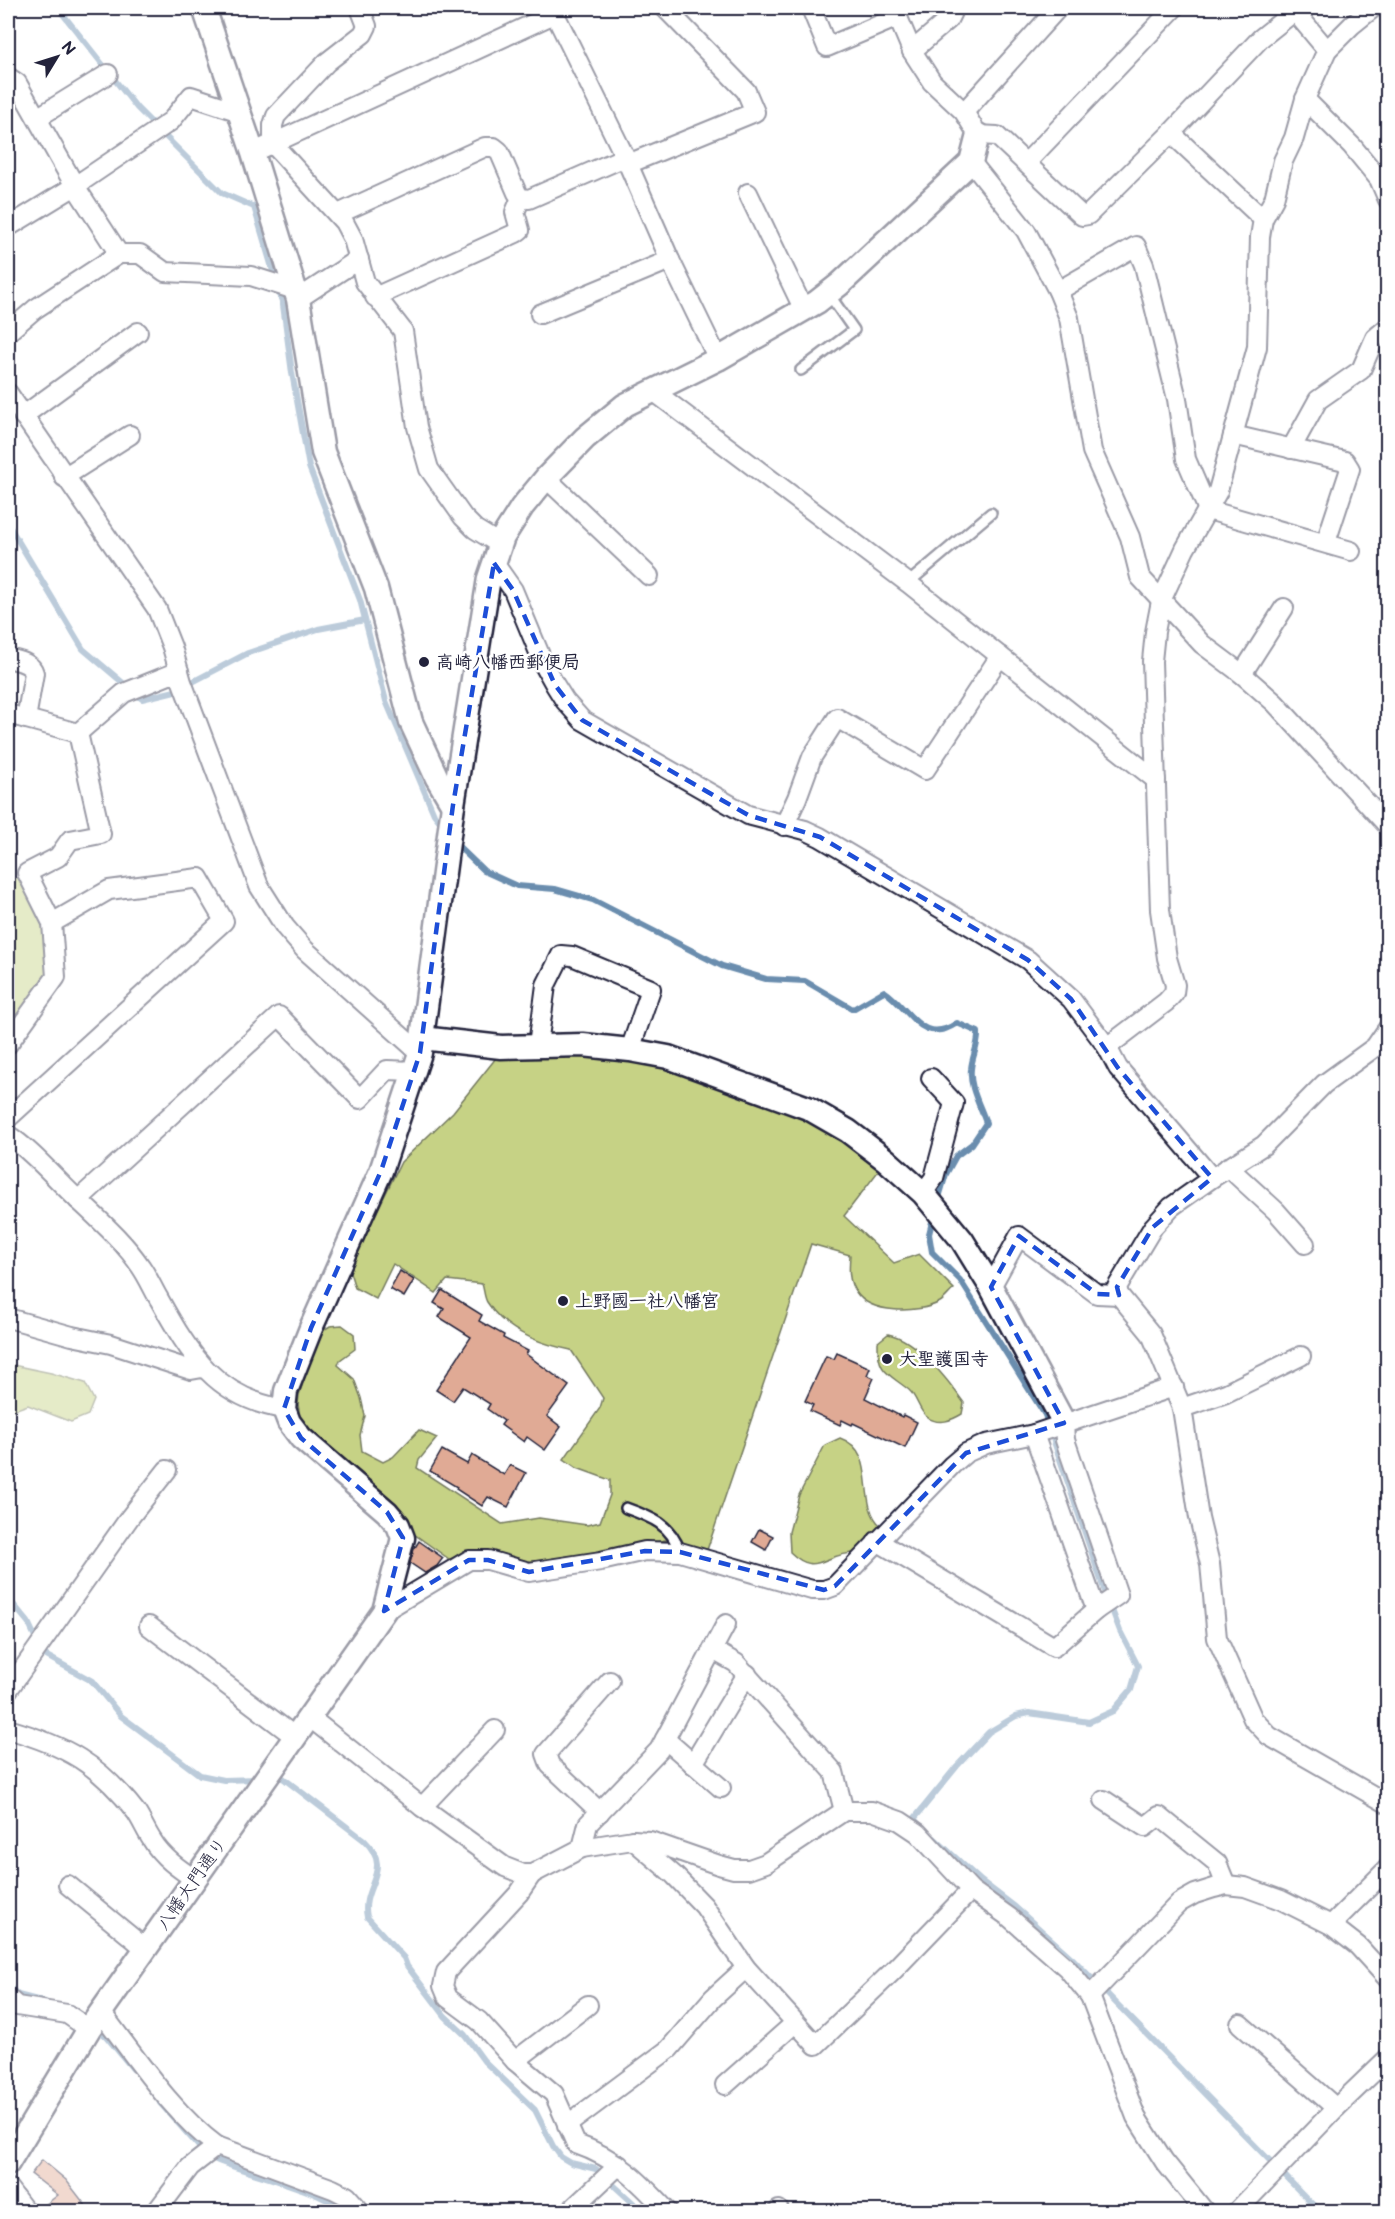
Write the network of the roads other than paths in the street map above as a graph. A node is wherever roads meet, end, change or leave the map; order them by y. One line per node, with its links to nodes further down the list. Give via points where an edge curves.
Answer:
1 (204, 8): 17 (street)
2 (360, 8): 22 (street, via 368,26 363,34 327,62 276,116)
3 (666, 8): 23 (street, via 746,91 755,112)
4 (811, 8): 11 (street, via 827,47)
5 (954, 8): 13 (street, via 948,20)
6 (1058, 8): 18 (street)
7 (1174, 8): 25 (street)
8 (1373, 8): 12 (street)
9 (1294, 9): 12 (street); 20 (street, via 1261,38)
10 (553, 11): 22 (street); 23 (street)
11 (896, 12): 13 (street)
12 (1327, 50): 16 (street)
13 (912, 51): 18 (street, via 932,82)
14 (108, 74): 19 (street)
15 (8, 77): 19 (street, via 17,82)
16 (1305, 99): 29 (street, via 1353,146 1379,179); 31 (street, via 1274,199)
17 (240, 112): 22 (street); 26 (street, via 191,96 171,121)
18 (964, 112): 21 (street)
19 (37, 118): 26 (street)
20 (1171, 133): 25 (street, via 1088,215 1082,216); 31 (street)
21 (978, 135): 24 (street); 25 (street, via 997,136)
22 (263, 148): 30 (street); 38 (street)
23 (626, 161): 28 (street, via 529,200); 35 (street)
24 (971, 162): 36 (street, via 1026,231); 37 (street)
25 (1026, 163)
26 (75, 186): 32 (street); 33 (street)
27 (748, 193): 40 (street)
28 (522, 198): 30 (street, via 499,150 485,147); 39 (street, via 515,212 520,230 516,233)
29 (1388, 200)
30 (338, 214): 34 (street, via 349,229)
31 (1263, 219): 51 (street, via 1257,347)
32 (8, 227)
33 (119, 254): 38 (street, via 140,254 165,272 251,276); 43 (street, via 35,309)
34 (359, 259): 38 (street); 39 (street, via 365,282)
35 (670, 260): 41 (street); 45 (street)
36 (1058, 291): 55 (street, via 1136,246 1177,399 1186,459); 62 (street, via 1069,318 1092,451 1130,537 1140,576)
37 (828, 293): 40 (street); 46 (lane, via 854,330)
38 (297, 294): 72 (street, via 323,452 376,588 411,722)
39 (375, 297): 59 (street, via 403,331 417,427 429,469 463,517)
40 (804, 310): 45 (street)
41 (540, 314)
42 (1388, 327): 52 (street, via 1375,338 1361,370 1318,400)
43 (8, 332)
44 (138, 332): 49 (street)
45 (718, 359): 47 (street)
46 (801, 370)
47 (652, 390): 54 (street, via 625,405 585,438); 61 (street)
48 (8, 393): 49 (street)
49 (23, 416): 53 (street)
50 (130, 435): 53 (street)
51 (1233, 435): 52 (street); 55 (street, via 1218,491)
52 (1291, 448): 57 (street, via 1346,461 1350,469)
53 (64, 477): 66 (street, via 157,609)
54 (546, 478): 59 (street, via 522,507); 60 (street)
55 (1208, 510): 57 (street); 62 (street)
56 (991, 513): 61 (lane)
57 (1326, 542): 58 (street)
58 (1351, 550)
59 (497, 554): 72 (street, via 489,578); 73 (street, via 545,667 565,701 582,720 748,814)
60 (649, 576)
61 (908, 583): 64 (street)
62 (1161, 602): 67 (street, via 1202,644); 71 (street, via 1152,661)
63 (1284, 608): 67 (street)
64 (1000, 656): 71 (street); 73 (street, via 925,770 837,718 812,758)
65 (8, 658): 69 (street, via 33,668)
66 (179, 671): 70 (street, via 124,693); 82 (street, via 255,876 285,927 319,964)
67 (1242, 674): 74 (street, via 1275,703)
68 (8, 714): 69 (street)
69 (26, 719): 70 (street)
70 (78, 733): 75 (street, via 101,834 70,840 58,857 27,873)
71 (1156, 780): 79 (street, via 1160,910 1174,993)
72 (453, 805): 82 (street)
73 (784, 826): 79 (street, via 820,837 1028,960 1071,999)
74 (1388, 826)
75 (52, 923): 77 (street, via 56,977); 84 (street, via 109,890 199,878 224,921)
76 (1388, 1028): 81 (street)
77 (8, 1044)
78 (538, 1045): 80 (street); 80 (street, via 546,985 561,955 651,989); 82 (street)
79 (1107, 1047): 87 (street, via 1118,1068)
80 (630, 1050): 88 (street, via 668,1057 808,1108 848,1131)
81 (1381, 1053): 86 (street, via 1324,1084 1264,1145)
82 (419, 1054): 89 (street, via 387,1070 360,1098 279,1016); 98 (street, via 381,1172 311,1328 286,1391)
83 (931, 1078): 88 (street, via 954,1103 934,1178)
84 (8, 1118)
85 (8, 1135): 89 (street)
86 (1228, 1167): 87 (street); 90 (street)
87 (1212, 1178): 92 (street, via 1171,1207 1153,1227 1117,1287)
88 (923, 1193): 91 (street, via 962,1240)
89 (78, 1200): 95 (street, via 142,1267 171,1322)
90 (1305, 1244)
91 (991, 1287): 92 (street, via 1019,1236 1097,1294); 99 (street)
92 (1119, 1295): 96 (street, via 1151,1334)
93 (8, 1318): 95 (street, via 111,1344 191,1370)
94 (1300, 1356): 97 (street, via 1227,1394)
95 (202, 1368): 98 (street, via 237,1394 262,1406)
96 (1174, 1387): 97 (street); 99 (street)
97 (1182, 1408): 121 (street, via 1210,1564 1217,1638 1253,1719 1269,1736)
98 (284, 1409): 106 (street, via 301,1437 398,1525 403,1538)
99 (1064, 1423): 100 (street); 105 (street, via 1065,1440 1118,1595)
100 (1034, 1434): 103 (street, via 986,1444 966,1453); 105 (street)
101 (167, 1470): 112 (street)
102 (626, 1508): 104 (lane, via 665,1526)
103 (877, 1541): 104 (street, via 835,1586 825,1590 812,1590); 105 (street, via 1054,1647)
104 (680, 1552): 106 (street, via 645,1551 529,1572 488,1560 469,1560)
105 (1096, 1610)
106 (384, 1611): 113 (street, 八幡大門通り)
107 (726, 1624): 109 (street)
108 (149, 1626): 116 (street)
109 (713, 1650): 110 (street); 117 (street)
110 (747, 1674): 118 (street); 123 (street, via 834,1772)
111 (610, 1681): 124 (street, via 546,1754 550,1765)
112 (8, 1690)
113 (308, 1716): 116 (street, 八幡大門通り); 122 (street)
114 (495, 1730): 122 (street)
115 (9, 1732): 129 (street, via 62,1747 80,1757 106,1778 137,1814 153,1843)
116 (294, 1736): 129 (street, 八幡大門通り)
117 (665, 1739): 118 (street); 124 (street)
118 (693, 1764): 119 (street)
119 (720, 1788)
120 (1104, 1800): 131 (street, via 1145,1827 1159,1816 1217,1863)
121 (1388, 1804)
122 (422, 1807): 128 (street, via 505,1867)
123 (844, 1811): 125 (street, via 766,1863 749,1869 734,1869 650,1841); 132 (street, via 872,1811 900,1821 918,1833)
124 (600, 1812): 126 (street, via 588,1824)
125 (633, 1840): 126 (street); 135 (street, via 704,1906)
126 (582, 1848): 128 (street)
127 (1388, 1868): 133 (street)
128 (532, 1874): 144 (street, via 443,1980 448,1998 479,2021)
129 (195, 1880): 134 (street, 八幡大門通り)
130 (68, 1885): 134 (street)
131 (1226, 1885): 133 (street, via 1245,1887 1281,1900); 137 (street, via 1179,1903)
132 (971, 1890): 137 (street, via 1009,1917 1066,1968); 141 (street, via 816,2045)
133 (1331, 1925): 136 (street, via 1358,1946)
134 (146, 1949): 140 (street, 八幡大門通り)
135 (746, 1968): 141 (street); 147 (street, via 713,1998 669,2049)
136 (1388, 1979)
137 (1090, 1996): 157 (street, via 1136,2117 1164,2161)
138 (8, 1998): 140 (street, via 17,2006)
139 (588, 2005): 144 (street)
140 (95, 2020): 148 (street, via 181,2114); 149 (street, 八幡大門通り)
141 (795, 2023): 145 (street)
142 (1240, 2024): 146 (street)
143 (1388, 2058): 146 (street)
144 (514, 2061): 147 (street, via 554,2094)
145 (725, 2085)
146 (1336, 2108): 158 (street)
147 (567, 2125): 150 (street, via 576,2144)
148 (216, 2146): 153 (street, via 190,2167); 154 (street, via 333,2189 347,2196)
149 (8, 2163)
150 (619, 2165): 155 (street); 156 (street)
151 (8, 2188): 152 (street)
152 (26, 2211)
153 (156, 2211)
154 (361, 2211)
155 (569, 2211)
156 (668, 2211)
157 (1205, 2211)
158 (1236, 2211)

